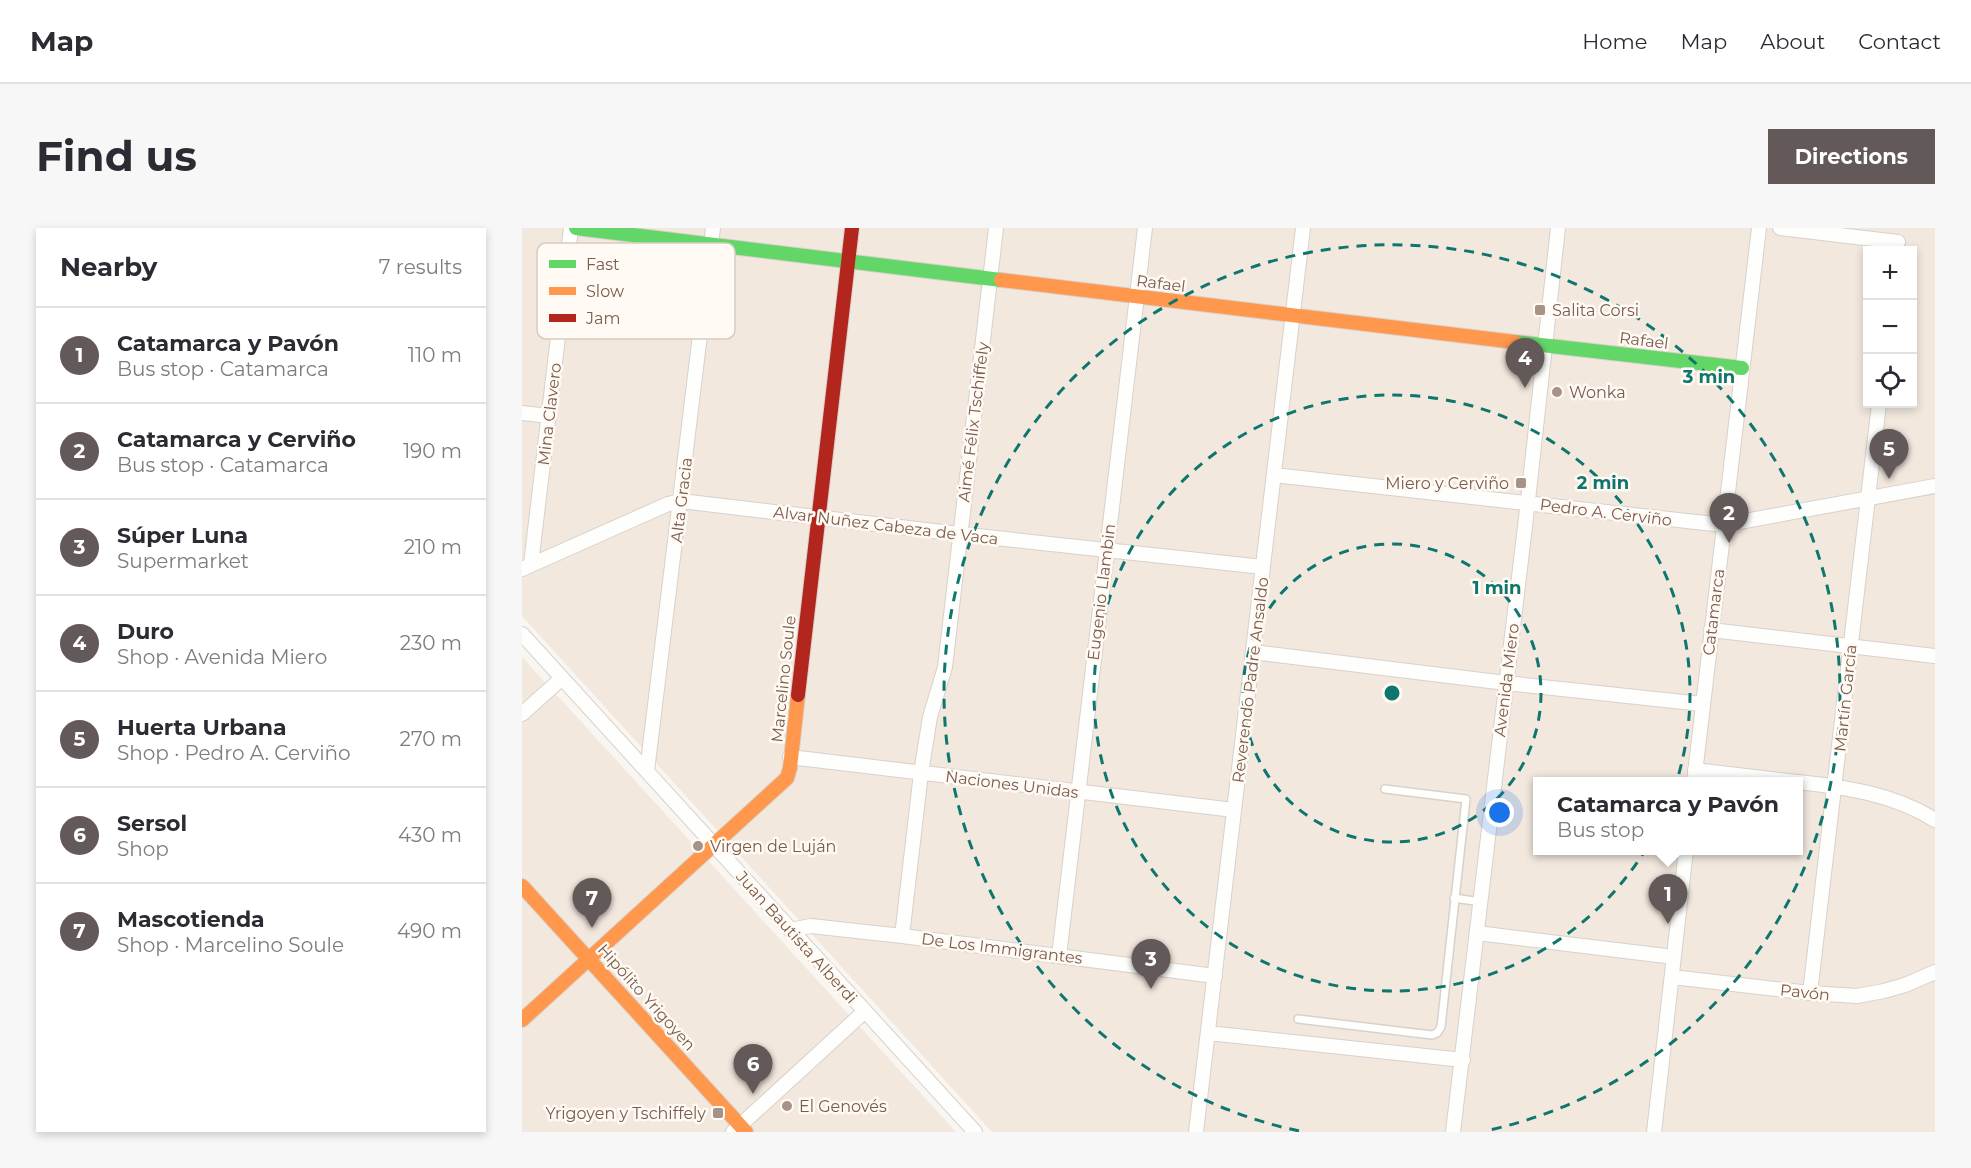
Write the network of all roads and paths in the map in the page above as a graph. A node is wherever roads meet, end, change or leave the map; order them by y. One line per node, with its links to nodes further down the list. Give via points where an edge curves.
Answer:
1 (571, 228): 12 (street, Mina Clavero)
2 (576, 228): 13 (street, Rafael)
3 (713, 228): 14 (street, Alta Gracia)
4 (852, 228): 16 (street, Marcelino Soule)
5 (996, 228): 17 (street, Aimé Félix Tschiffely)
6 (1145, 228): 18 (street, Eugenio Llambin)
7 (1303, 228): 19 (street, Reverendo Padre Ansaldo)
8 (1558, 228): 22 (street, Avenida Miero)
9 (1759, 228): 23 (street, Catamarca)
10 (1780, 228): 11 (street)
11 (1898, 240)
12 (569, 243)
13 (703, 243)
14 (711, 243)
15 (735, 247): 16 (street, Rafael)
16 (847, 261): 17 (street, Rafael); 32 (street, Marcelino Soule)
17 (990, 278): 18 (street, Rafael); 34 (street, Aimé Félix Tschiffely)
18 (1136, 297): 19 (street, Rafael); 35 (street, Eugenio Llambin)
19 (1292, 316): 22 (street, Rafael); 27 (street, Reverendo Padre Ansaldo)
20 (558, 339): 26 (street, Mina Clavero)
21 (700, 339): 30 (street, Alta Gracia)
22 (1545, 345): 23 (street, Rafael); 31 (street, Avenida Miero)
23 (1743, 368): 33 (street, Catamarca)
24 (1879, 408): 29 (street, Martín García)
25 (522, 413): 26 (street)
26 (549, 416): 36 (street, Mina Clavero)
27 (1275, 475): 31 (street, Pedro A. Cerviño); 37 (street, Reverendo Padre Ansaldo)
28 (1935, 486): 29 (street, Pedro A. Cerviño)
29 (1868, 499): 33 (street, Pedro A. Cerviño); 40 (street, Martín García)
30 (681, 501): 32 (street, Alvar Nuñez Cabeza de Vaca); 36 (street, Alvar Nuñez Cabeza de Vaca); 48 (street, Alta Gracia)
31 (1528, 503): 33 (street, Pedro A. Cerviño); 44 (street, Avenida Miero)
32 (817, 517): 34 (street, Alvar Nuñez Cabeza de Vaca); 47 (street, Marcelino Soule)
33 (1723, 525): 38 (street, Catamarca)
34 (959, 534): 35 (street, Alvar Nuñez Cabeza de Vaca); 49 (street, Aimé Félix Tschiffely, via 945,666 930,717)
35 (1106, 551): 37 (street, Alvar Nuñez Cabeza de Vaca); 55 (street, Eugenio Llambin)
36 (527, 566)
37 (1263, 567): 41 (street, Reverendo Padre Ansaldo)
38 (1711, 630): 40 (street); 45 (street, Catamarca)
39 (522, 634): 43 (street, Juan Bautista Alberdi)
40 (1851, 646): 42 (street); 53 (street, Martín García)
41 (1253, 652): 44 (street); 56 (street, Reverendo Padre Ansaldo)
42 (1935, 656)
43 (561, 679): 46 (street); 48 (street, Juan Bautista Alberdi)
44 (1506, 683): 45 (street); 62 (street, Avenida Miero)
45 (1702, 704): 50 (street, Catamarca)
46 (522, 714)
47 (790, 757): 49 (street, Naciones Unidas); 58 (street, Marcelino Soule, via 787,778)
48 (647, 771): 58 (street, Juan Bautista Alberdi)
49 (921, 773): 55 (street, Naciones Unidas); 65 (street, Aimé Félix Tschiffely)
50 (1694, 776): 51 (street)
51 (1711, 777)
52 (1803, 783): 53 (street)
53 (1835, 786): 57 (street, via 1896,801); 72 (street, Martín García)
54 (1385, 789): 61 (lane, via 1466,799)
55 (1078, 793): 56 (street, Naciones Unidas); 66 (street, Eugenio Llambin)
56 (1234, 810): 70 (street, Reverendo Padre Ansaldo)
57 (1935, 820)
58 (713, 844): 63 (street, Juan Bautista Alberdi); 68 (street, Marcelino Soule)
59 (1685, 855): 67 (street)
60 (522, 886): 68 (street, Hipólito Yrigoyen)
61 (1454, 898): 62 (lane); 74 (lane, via 1441,1027 1437,1033)
62 (1481, 902): 64 (street, Avenida Miero)
63 (790, 930): 65 (street, De Los Immigrantes, via 812,926); 73 (street, Juan Bautista Alberdi)
64 (1478, 933): 67 (street); 77 (street, Avenida Miero)
65 (902, 936): 66 (street, De Los Immigrantes)
66 (1059, 956): 70 (street, De Los Immigrantes)
67 (1674, 957): 71 (street)
68 (590, 958): 75 (street, Marcelino Soule); 78 (street, Hipólito Yrigoyen)
69 (1935, 972): 72 (street, Pavón, via 1884,991 1857,996)
70 (1215, 976): 76 (street, Reverendo Padre Ansaldo)
71 (1672, 977): 72 (street, Pavón); 82 (street)
72 (1810, 993)
73 (865, 1011): 78 (street); 79 (street, Juan Bautista Alberdi)
74 (1298, 1019)
75 (522, 1020)
76 (1208, 1033): 77 (street); 80 (street, Reverendo Padre Ansaldo)
77 (1463, 1060): 81 (street, Avenida Miero)
78 (740, 1130)
79 (975, 1132)
80 (1196, 1132)
81 (1453, 1132)
82 (1654, 1132)

